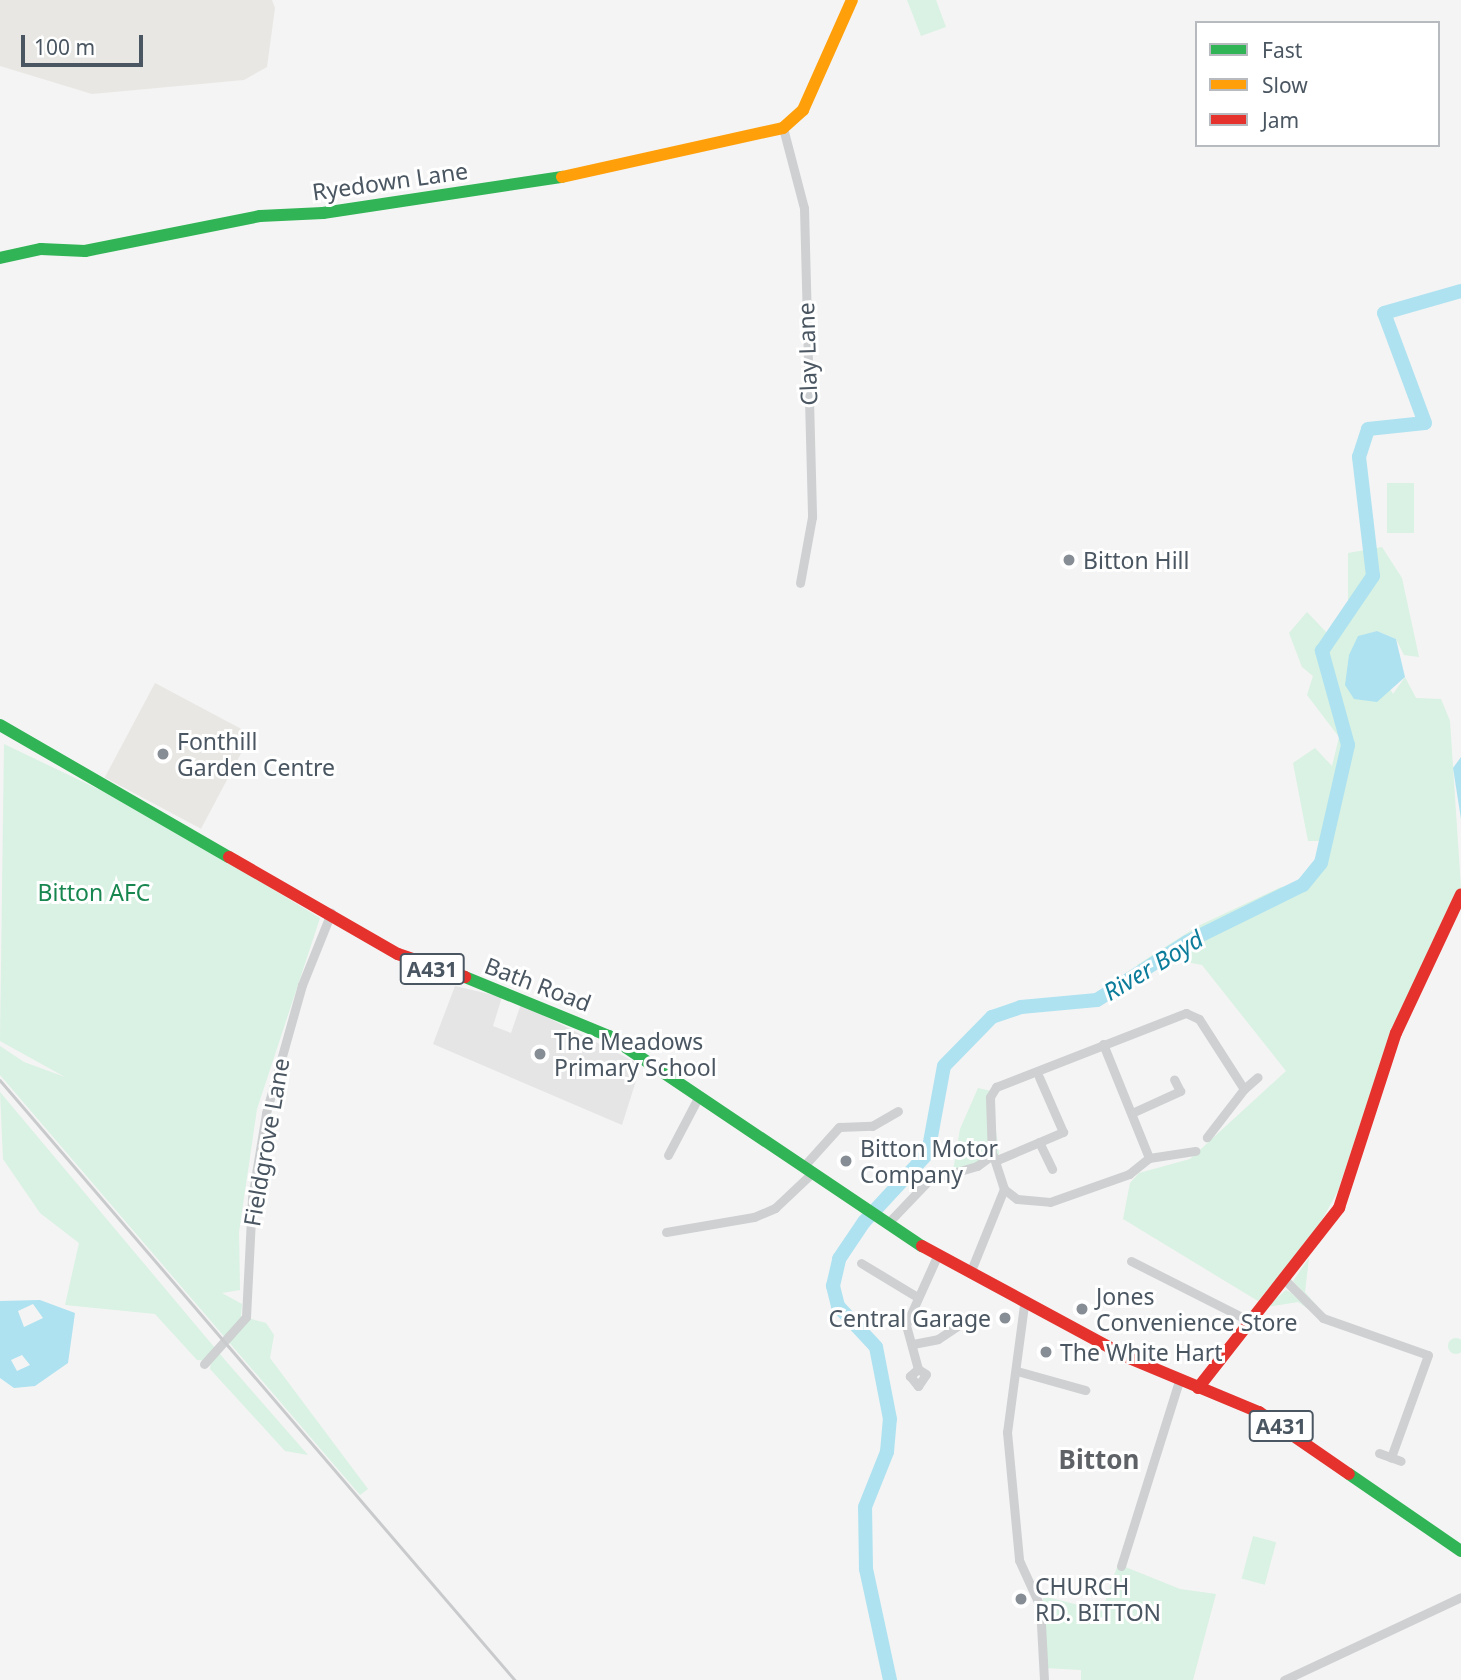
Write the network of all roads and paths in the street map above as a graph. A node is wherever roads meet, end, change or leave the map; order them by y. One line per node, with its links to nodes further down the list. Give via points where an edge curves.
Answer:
1 (852, 0): 2 (main road, via 803,110)
2 (783, 128): 3 (main road, Ryedown Lane, via 537,181 323,213 260,216 85,251 41,249); 4 (street, Clay Lane, via 804,208 812,517)
3 (0, 258)
4 (800, 583)
5 (0, 725): 7 (main road, Bath Road / A431)
6 (1461, 894): 31 (main road, via 1396,1033 1339,1208)
7 (331, 913): 13 (main road, Bath Road / A431, via 430,968 571,1016); 37 (street, Fieldgrove Lane, via 302,985 266,1114 252,1198 246,1317)
8 (1103, 1044): 12 (street, via 1193,1013); 15 (street); 20 (street, via 996,1087 990,1097)
9 (1039, 1077): 17 (street, via 1063,1132)
10 (1258, 1077): 12 (street)
11 (1174, 1079): 15 (street, via 1180,1091)
12 (1244, 1089): 16 (street)
13 (699, 1096): 19 (street); 23 (main road, Bath Road / A431)
14 (898, 1111): 23 (street, via 872,1126 839,1127)
15 (1134, 1112): 21 (street)
16 (1207, 1137)
17 (1039, 1142): 20 (street); 22 (street)
18 (1195, 1151): 21 (street)
19 (668, 1154)
20 (994, 1157): 24 (street); 25 (street, via 929,1180)
21 (1149, 1158): 24 (street, via 1129,1174 1050,1202 1017,1199)
22 (1052, 1169)
23 (808, 1170): 25 (main road, Bath Road / A431); 26 (street, via 775,1208 754,1217)
24 (1004, 1189): 30 (street)
25 (885, 1222): 27 (main road, A431)
26 (666, 1233)
27 (938, 1254): 30 (main road, A431); 32 (street)
28 (1131, 1261): 34 (street)
29 (861, 1263): 32 (street)
30 (970, 1273): 33 (main road, A431)
31 (1284, 1279): 34 (main road); 44 (street, via 1323,1318 1428,1355)
32 (914, 1295): 36 (street, via 906,1325)
33 (1024, 1305): 39 (street); 40 (main road, A431)
34 (1250, 1321): 41 (main road)
35 (960, 1324): 36 (street, via 938,1339)
36 (913, 1344): 38 (street)
37 (204, 1364)
38 (918, 1369)
39 (1017, 1371): 42 (street); 49 (street, via 1007,1432 1019,1560 1040,1606)
40 (1179, 1381): 41 (main road, A431); 47 (street)
41 (1198, 1388): 46 (main road, A431, via 1259,1412 1386,1504)
42 (1086, 1390)
43 (1379, 1453): 44 (street)
44 (1391, 1457): 45 (street)
45 (1401, 1461)
46 (1461, 1551)
47 (1121, 1566)
48 (1461, 1597): 50 (street)
49 (1044, 1680)
50 (1284, 1680)

